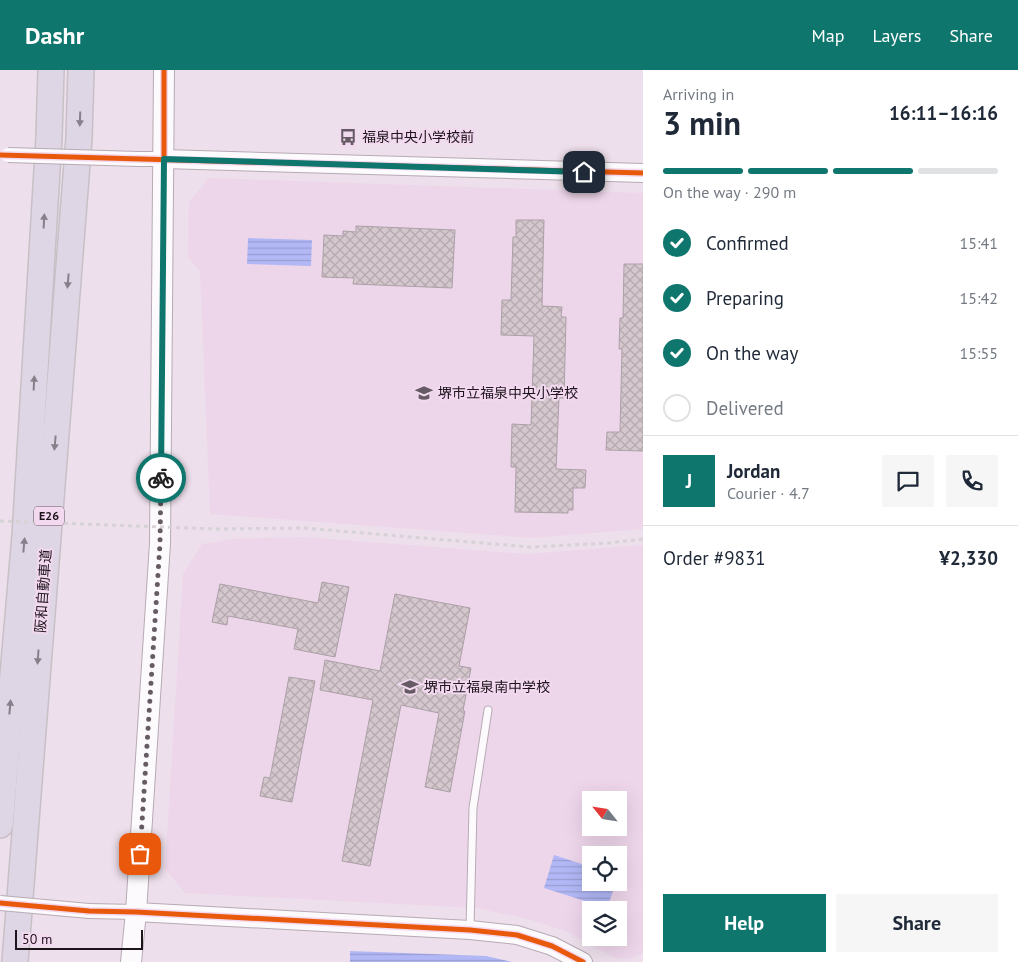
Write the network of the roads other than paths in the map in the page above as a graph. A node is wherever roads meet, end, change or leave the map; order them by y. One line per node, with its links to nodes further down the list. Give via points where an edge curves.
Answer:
1 (51, 70): 8 (highway, 阪和自動車道 / E26, one-way to 1, via 25,536)
2 (81, 70): 12 (highway, 阪和自動車道 / E26, one-way to 12, via 79,138)
3 (164, 70): 5 (main road)
4 (4, 155): 5 (street, bridge)
5 (164, 159): 6 (street); 10 (main road, via 160,543)
6 (643, 173)
7 (488, 710): 11 (lane, via 473,808)
8 (0, 826)
9 (0, 902): 10 (street, bridge)
10 (136, 912): 11 (street); 13 (main road)
11 (470, 930): 14 (street, via 517,935 552,946)
12 (15, 962)
13 (132, 962)
14 (583, 962)

